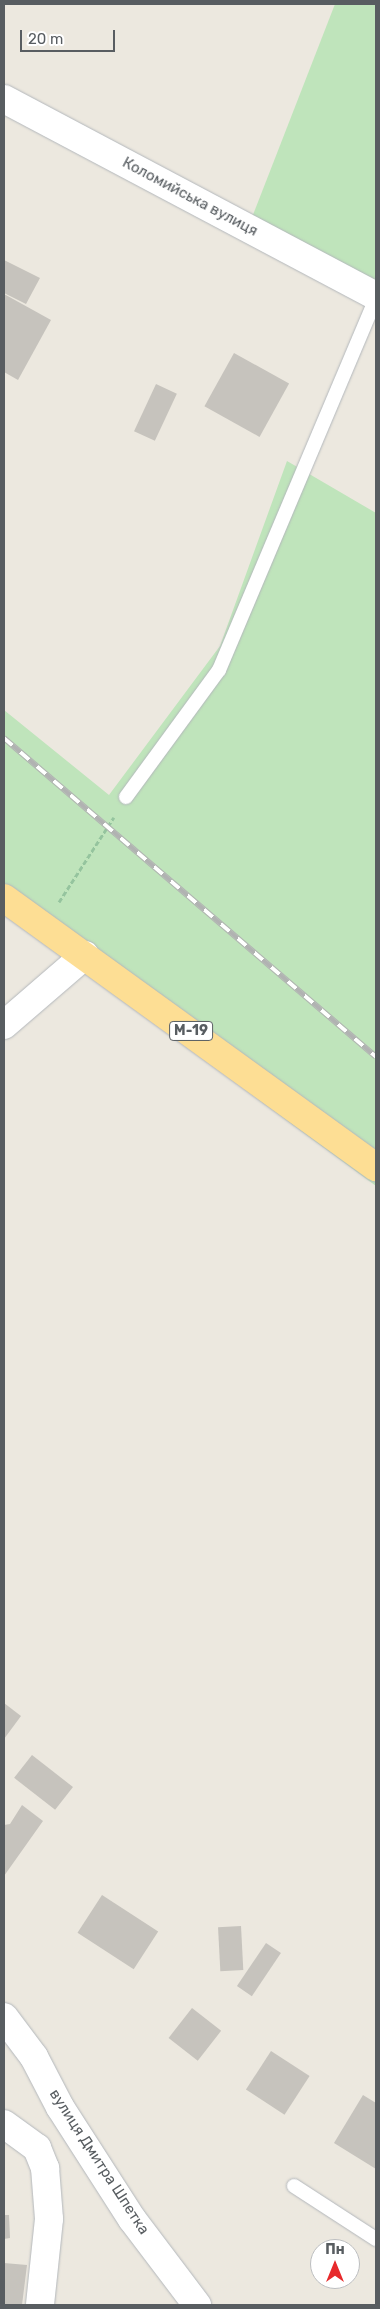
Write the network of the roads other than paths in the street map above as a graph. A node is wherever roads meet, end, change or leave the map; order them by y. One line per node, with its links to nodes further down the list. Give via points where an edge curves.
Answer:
1 (4, 99): 2 (street, Коломийська вулиця)
2 (376, 297): 3 (lane, via 219,670)
3 (126, 797)
4 (4, 898): 5 (highway, М-19)
5 (85, 955): 6 (street); 7 (highway, М-19)
6 (4, 1026)
7 (376, 1167)
8 (4, 2017): 9 (street, вулиця Дмитра Шпетка, via 34,2057)
9 (60, 2107): 11 (street, via 56,2141 49,2148); 15 (street, вулиця Дмитра Шпетка, via 132,2219)
10 (4, 2124): 11 (street)
11 (37, 2148): 14 (street, via 45,2168 49,2219)
12 (294, 2186): 13 (lane)
13 (376, 2239)
14 (40, 2305)
15 (196, 2305)

